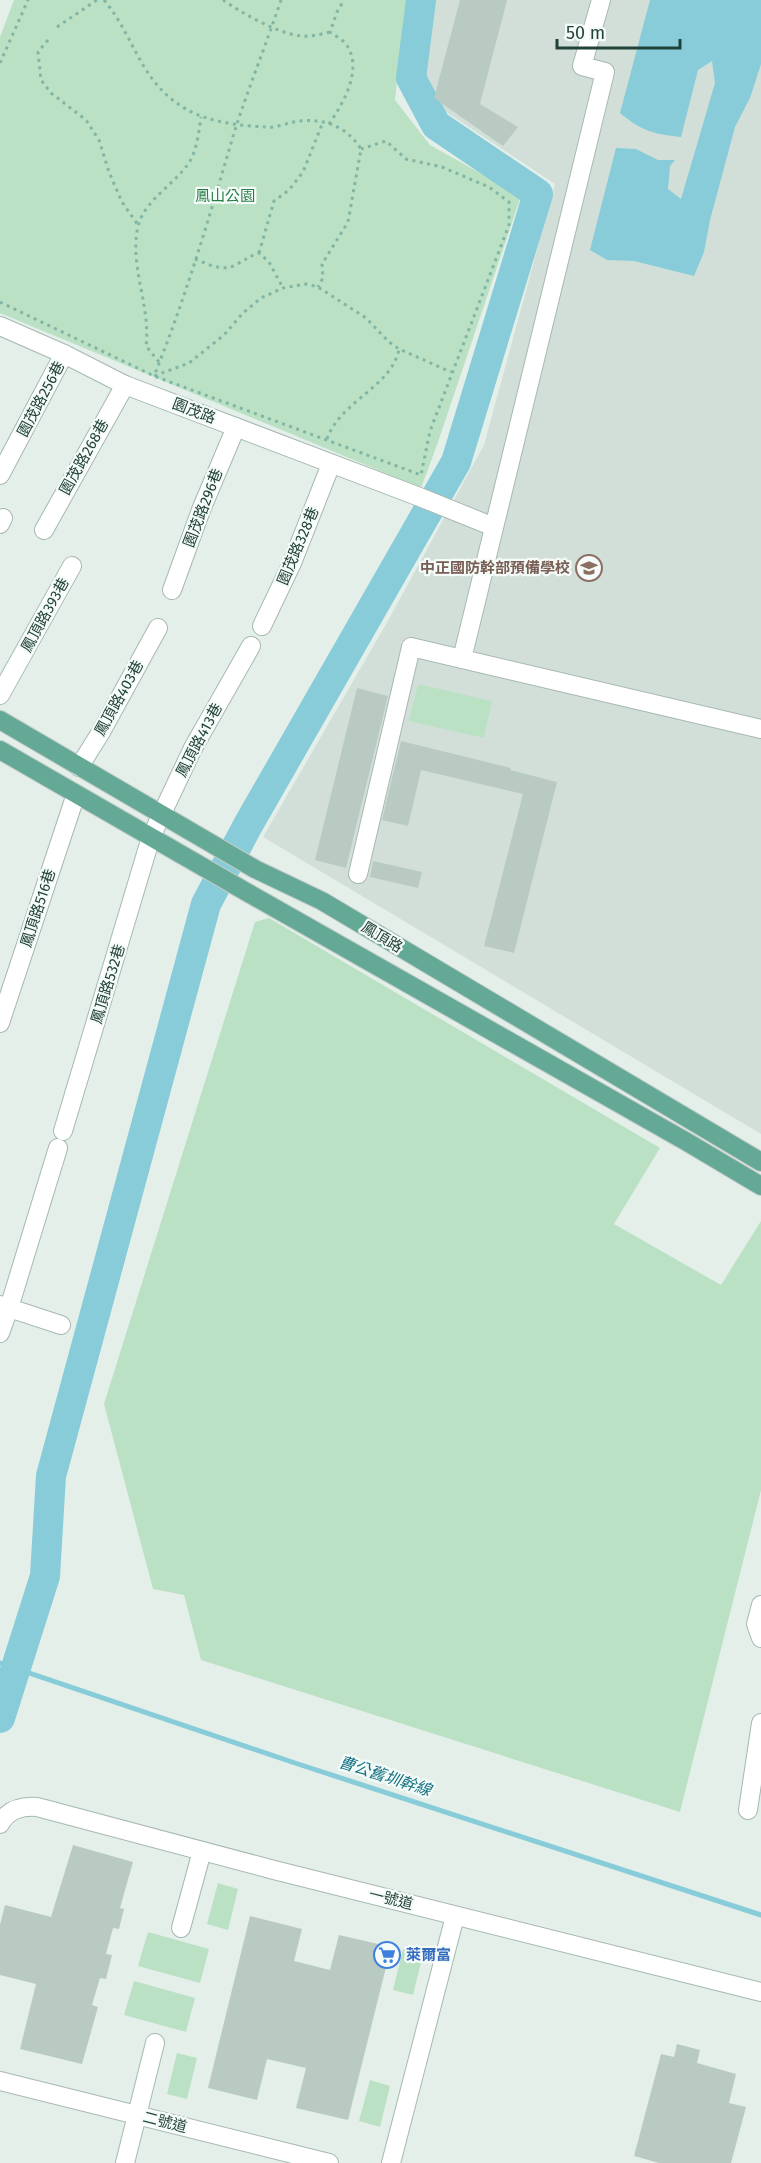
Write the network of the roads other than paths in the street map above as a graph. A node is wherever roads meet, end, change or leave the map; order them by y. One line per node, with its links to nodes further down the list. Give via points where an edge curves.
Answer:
1 (601, 0): 8 (street, via 582,66 605,72)
2 (1, 329): 3 (street, 園茂路)
3 (64, 354): 4 (street, 園茂路); 7 (street, 園茂路256巷)
4 (125, 385): 5 (street, 園茂路); 9 (street, 園茂路268巷)
5 (236, 427): 6 (street, 園茂路); 11 (street, 園茂路296巷)
6 (331, 464): 8 (street, 園茂路); 12 (street, 園茂路328巷)
7 (0, 475)
8 (494, 527): 15 (street)
9 (44, 530)
10 (72, 566): 16 (street, 鳳頂路393巷)
11 (172, 590)
12 (262, 626)
13 (158, 628): 20 (street, 鳳頂路403巷)
14 (251, 646): 22 (street, 鳳頂路413巷, via 193,748)
15 (462, 659): 18 (street); 24 (street, via 411,647)
16 (0, 695)
17 (0, 720): 20 (main road, 鳳頂路)
18 (761, 729)
19 (0, 750): 21 (main road, 鳳頂路)
20 (79, 767): 22 (main road, 鳳頂路)
21 (76, 794): 23 (main road, 鳳頂路); 25 (street, 鳳頂路516巷)
22 (162, 815): 23 (street, 鳳頂路413巷); 26 (main road, 鳳頂路, via 255,869 321,901)
23 (151, 837): 27 (main road, 鳳頂路); 28 (street, 鳳頂路532巷, via 60,1140)
24 (358, 874)
25 (0, 1023)
26 (761, 1162)
27 (761, 1186)
28 (5, 1306): 29 (street); 30 (street, 鳳頂路532巷)
29 (61, 1325)
30 (0, 1333)
31 (761, 1605): 32 (street)
32 (759, 1629)
33 (761, 1723): 34 (street)
34 (748, 1810)
35 (0, 1824): 36 (street, 一號道, via 22,1806 37,1807)
36 (202, 1851): 37 (street, 一號道); 38 (street)
37 (455, 1916): 39 (street, 一號道); 45 (street)
38 (181, 1928)
39 (761, 1992)
40 (155, 2043): 42 (street)
41 (0, 2081): 42 (street, 二號道)
42 (137, 2115): 43 (street); 44 (street, 二號道)
43 (125, 2163)
44 (329, 2163)
45 (391, 2163)

